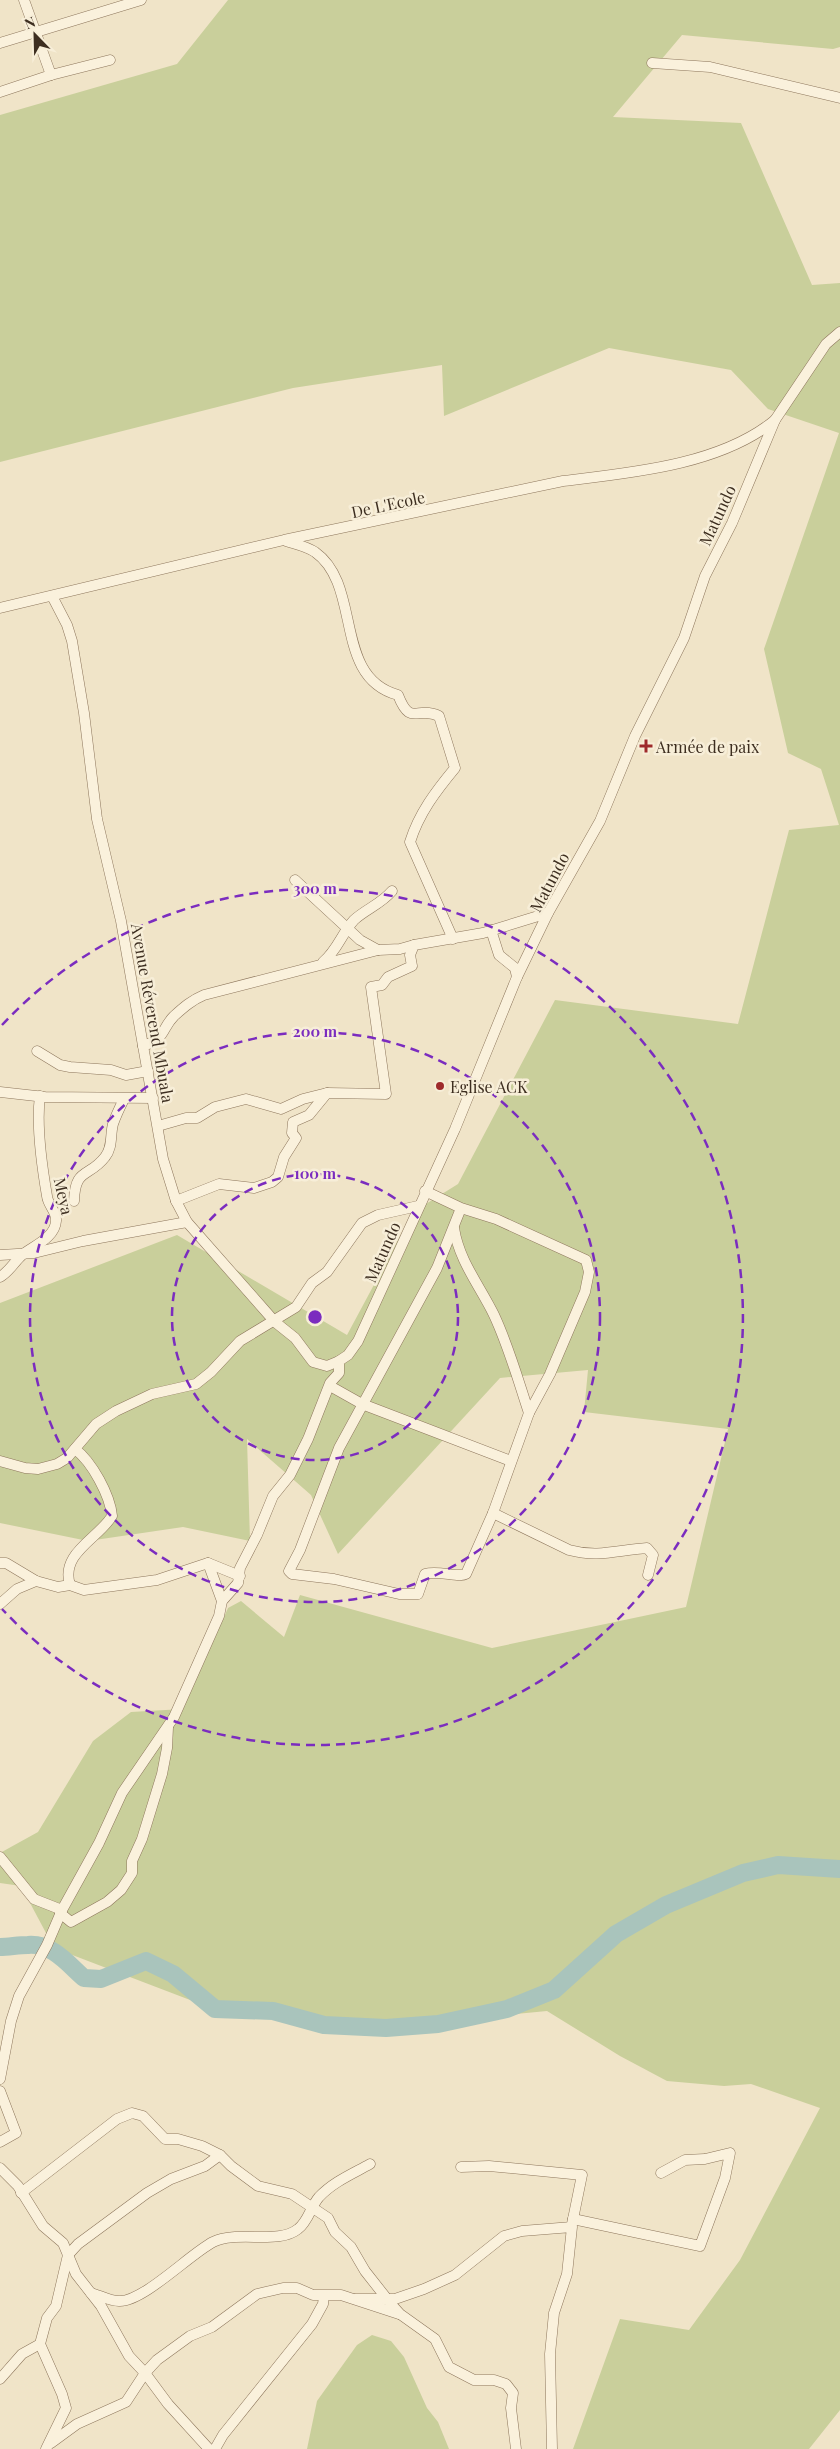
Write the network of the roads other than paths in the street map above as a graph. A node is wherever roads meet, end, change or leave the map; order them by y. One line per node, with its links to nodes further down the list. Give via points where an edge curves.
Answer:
1 (24, 0): 3 (street)
2 (141, 0): 3 (street)
3 (35, 33): 4 (street); 7 (street)
4 (0, 43)
5 (110, 60): 7 (street)
6 (652, 64): 9 (street, via 710,67)
7 (51, 75): 8 (street)
8 (0, 92)
9 (840, 98)
10 (840, 332): 11 (street, Matundo, via 826,344)
11 (776, 420): 12 (street, De L'Ecole, via 740,442 693,460 563,481); 17 (street, Matundo, via 732,523 705,576 684,638 635,736 600,821)
12 (284, 540): 13 (street, De L'Ecole); 20 (street, via 314,552 338,580 352,639 365,674 381,688 398,695 404,710 412,714 430,712 439,716 455,768 426,806 410,842)
13 (52, 596): 14 (street, De L'Ecole); 25 (street, Avenue Réverend Mbuala, via 72,641 97,819 122,921)
14 (0, 608)
15 (295, 880): 18 (street)
16 (392, 891): 18 (street, via 384,901 354,920)
17 (548, 913): 19 (street); 24 (street, Matundo)
18 (348, 929): 22 (street); 23 (street)
19 (491, 930): 20 (street); 24 (street, via 499,955 515,968)
20 (453, 939): 21 (street)
21 (414, 945): 22 (street); 29 (street, via 410,956 412,966 388,977 382,985 371,986 386,1094)
22 (378, 950): 23 (street)
23 (323, 963): 25 (street, via 212,992 190,1001 155,1042)
24 (518, 977): 34 (street, Matundo, via 455,1130)
25 (143, 1046): 27 (street, Avenue Réverend Mbuala)
26 (37, 1051): 27 (street, via 70,1067 111,1070 126,1075)
27 (148, 1071): 31 (street, Avenue Réverend Mbuala)
28 (0, 1092): 30 (street)
29 (327, 1094): 33 (street, via 311,1096 281,1109 246,1099 215,1107 197,1118); 36 (street, via 310,1115 293,1122 292,1134 296,1138 284,1158 278,1177 272,1182 254,1188 219,1184)
30 (40, 1096): 32 (street); 42 (street, Meya, via 41,1155 47,1198 56,1213 56,1221 48,1236)
31 (153, 1098): 32 (street); 33 (street, Avenue Réverend Mbuala)
32 (124, 1099): 35 (street, via 113,1124 108,1152 80,1176 75,1186)
33 (158, 1126): 36 (street, Avenue Réverend Mbuala, via 165,1171)
34 (426, 1191): 37 (street, Matundo); 38 (street)
35 (74, 1201)
36 (176, 1202): 39 (street, Avenue Réverend Mbuala)
37 (418, 1206): 44 (street, via 378,1215 362,1223 327,1272 312,1283 296,1308); 45 (street, Matundo, via 358,1341)
38 (461, 1208): 40 (street); 49 (street, via 496,1219 586,1260 589,1272 585,1292 550,1374)
39 (187, 1222): 42 (street); 44 (street, Avenue Réverend Mbuala)
40 (454, 1227): 48 (street, via 422,1297); 49 (street, via 464,1262 504,1337)
41 (0, 1255): 42 (street)
42 (22, 1255): 43 (street, Meya, via 10,1270)
43 (0, 1276)
44 (275, 1322): 46 (street, Avenue Réverend Mbuala); 50 (street, via 240,1341 196,1384 152,1394 116,1411 96,1424)
45 (339, 1361): 46 (street); 47 (street, Matundo, via 339,1373)
46 (319, 1365): 47 (street, Avenue Réverend Mbuala)
47 (330, 1385): 48 (street); 57 (street, Matundo, via 290,1475 273,1496 240,1568)
48 (362, 1404): 52 (street); 53 (street, via 339,1448 289,1571 298,1576 334,1578 382,1591 418,1594 425,1574 466,1574)
49 (529, 1413): 52 (street)
50 (75, 1450): 51 (street, via 47,1468 25,1468); 59 (street, via 91,1465 112,1516 73,1558 68,1570)
51 (0, 1461)
52 (511, 1461): 53 (street)
53 (493, 1513): 56 (street, via 569,1550 582,1553 647,1548 653,1555)
54 (0, 1563): 58 (street, via 6,1563)
55 (208, 1564): 57 (street); 59 (street, via 157,1580 122,1586 84,1590); 60 (street)
56 (648, 1575)
57 (240, 1576): 60 (street, Matundo)
58 (36, 1581): 59 (street, via 58,1587); 61 (street, via 17,1589)
59 (70, 1585)
60 (222, 1601): 62 (street, via 219,1616)
61 (0, 1604)
62 (168, 1726): 64 (street, via 122,1793 99,1843); 64 (street, via 162,1774 132,1861 132,1873 108,1902 82,1918 71,1922)
63 (0, 1857): 64 (street, via 34,1899)
64 (61, 1911): 65 (street, via 19,1996)
65 (0, 2079)
66 (0, 2091): 67 (street, via 16,2133)
67 (0, 2142)
68 (220, 2155): 73 (street, via 193,2142 165,2139 143,2116 132,2113 117,2119); 74 (street, via 258,2186 292,2194); 76 (street, via 205,2166 171,2179 147,2193)
69 (370, 2164): 74 (street, via 339,2180 318,2198)
70 (0, 2168): 73 (street, via 14,2180)
71 (461, 2168): 75 (street, via 489,2166 582,2175)
72 (661, 2173): 75 (street, via 685,2160 730,2154 725,2178 700,2246)
73 (21, 2193): 76 (street, via 43,2226 63,2242)
74 (313, 2208): 77 (street, via 299,2229 292,2232 254,2238 227,2237 212,2243 140,2294 120,2301); 80 (street, via 328,2218 335,2232 351,2247 365,2272)
75 (572, 2223): 80 (street, via 504,2236 454,2276 395,2299); 89 (street, via 567,2274 554,2313 550,2354)
76 (68, 2254): 77 (street, via 76,2274); 82 (street, via 59,2298 48,2318)
77 (91, 2293): 83 (street, via 129,2356)
78 (324, 2296): 79 (street, via 336,2294); 83 (street, via 297,2288 257,2294 212,2327 190,2336); 87 (street, via 312,2324)
79 (355, 2299): 80 (street); 81 (street)
80 (387, 2299): 81 (street)
81 (400, 2314): 88 (street, via 435,2339 448,2367 474,2380 506,2384 513,2393 511,2408)
82 (40, 2344): 84 (street, via 22,2354); 85 (street, via 66,2408)
83 (145, 2373): 85 (street, via 126,2402 77,2424); 86 (street, via 168,2404)
84 (0, 2379)
85 (51, 2447)
86 (210, 2449)
87 (215, 2449)
88 (516, 2449)
89 (552, 2449)

